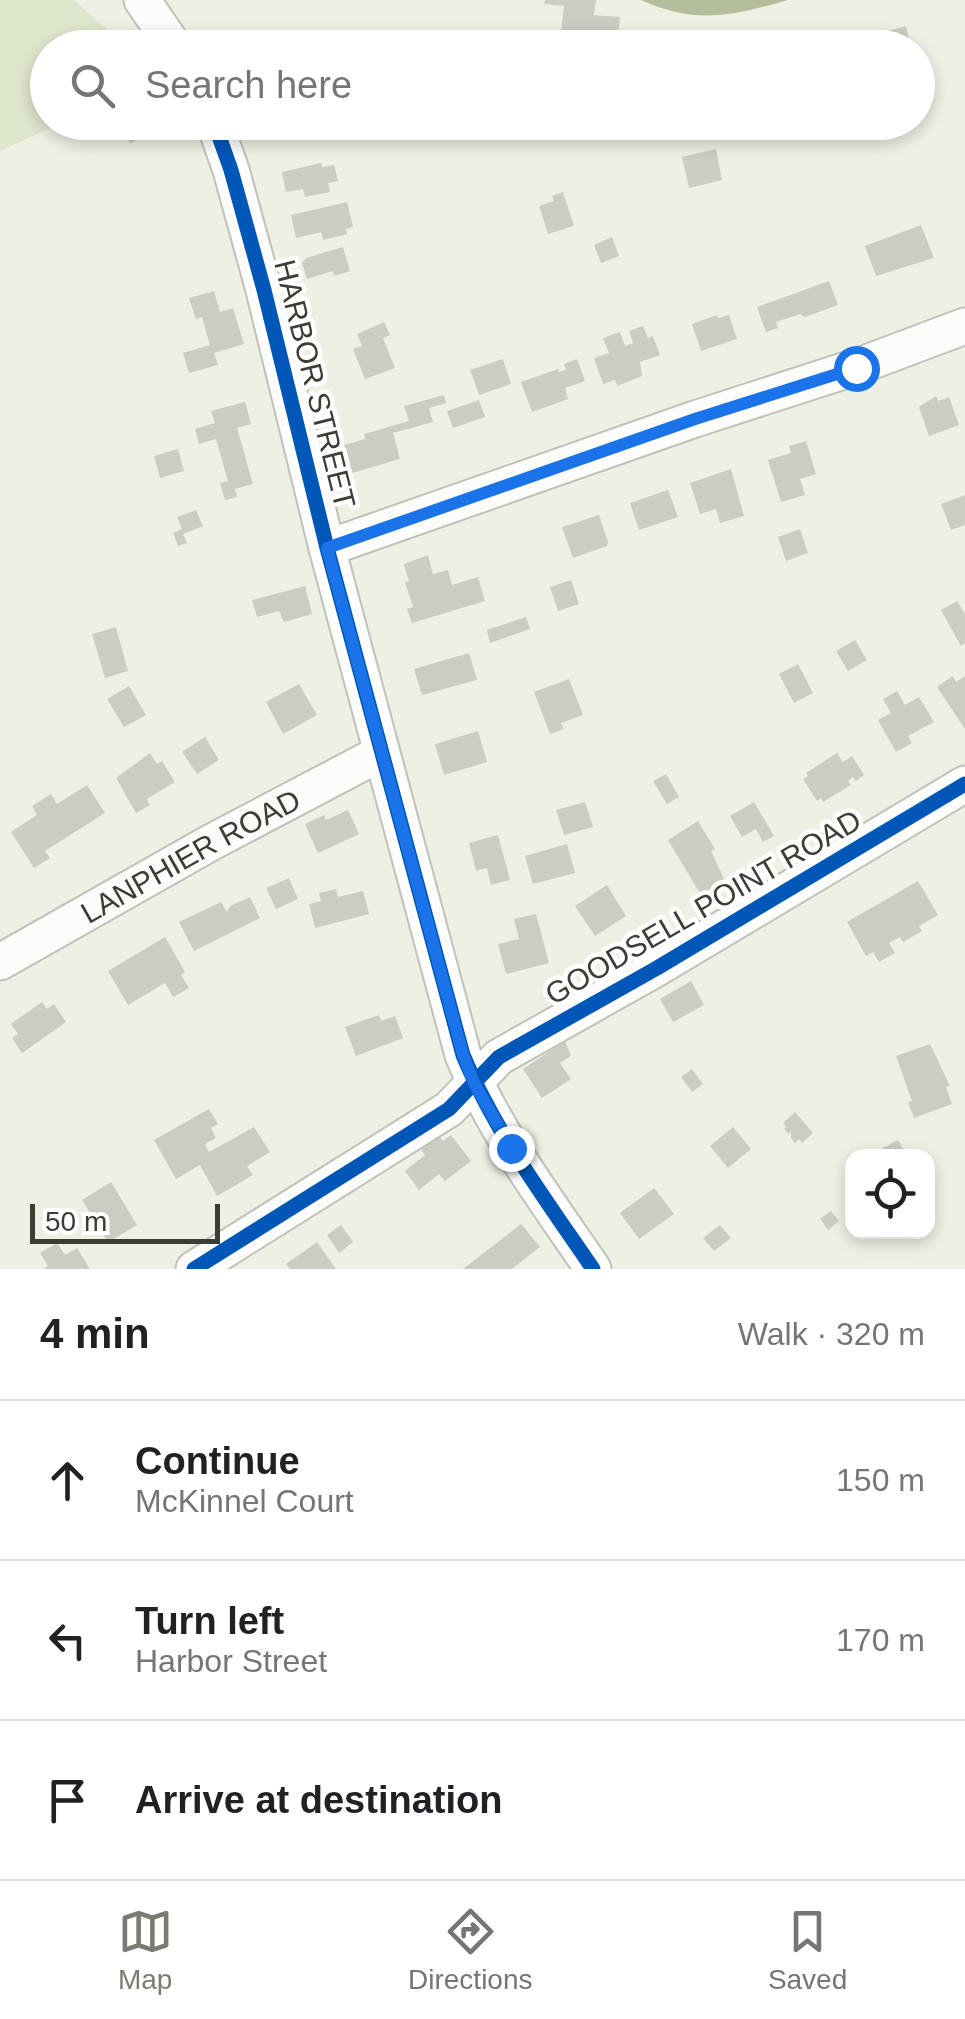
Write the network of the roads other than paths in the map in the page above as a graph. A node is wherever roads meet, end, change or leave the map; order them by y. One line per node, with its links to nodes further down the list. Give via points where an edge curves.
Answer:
1 (142, 0): 2 (street)
2 (163, 30)
3 (220, 140): 5 (street, HARBOR STREET)
4 (965, 326): 5 (street)
5 (327, 548): 6 (street, HARBOR STREET)
6 (382, 753): 8 (street, LANPHIER ROAD); 9 (street, HARBOR STREET)
7 (960, 798): 9 (street, GOODSELL POINT ROAD, via 499,1057)
8 (0, 962)
9 (474, 1083): 10 (street, GOODSELL POINT ROAD, via 449,1109); 11 (street, HARBOR STREET)
10 (194, 1269)
11 (593, 1269)

